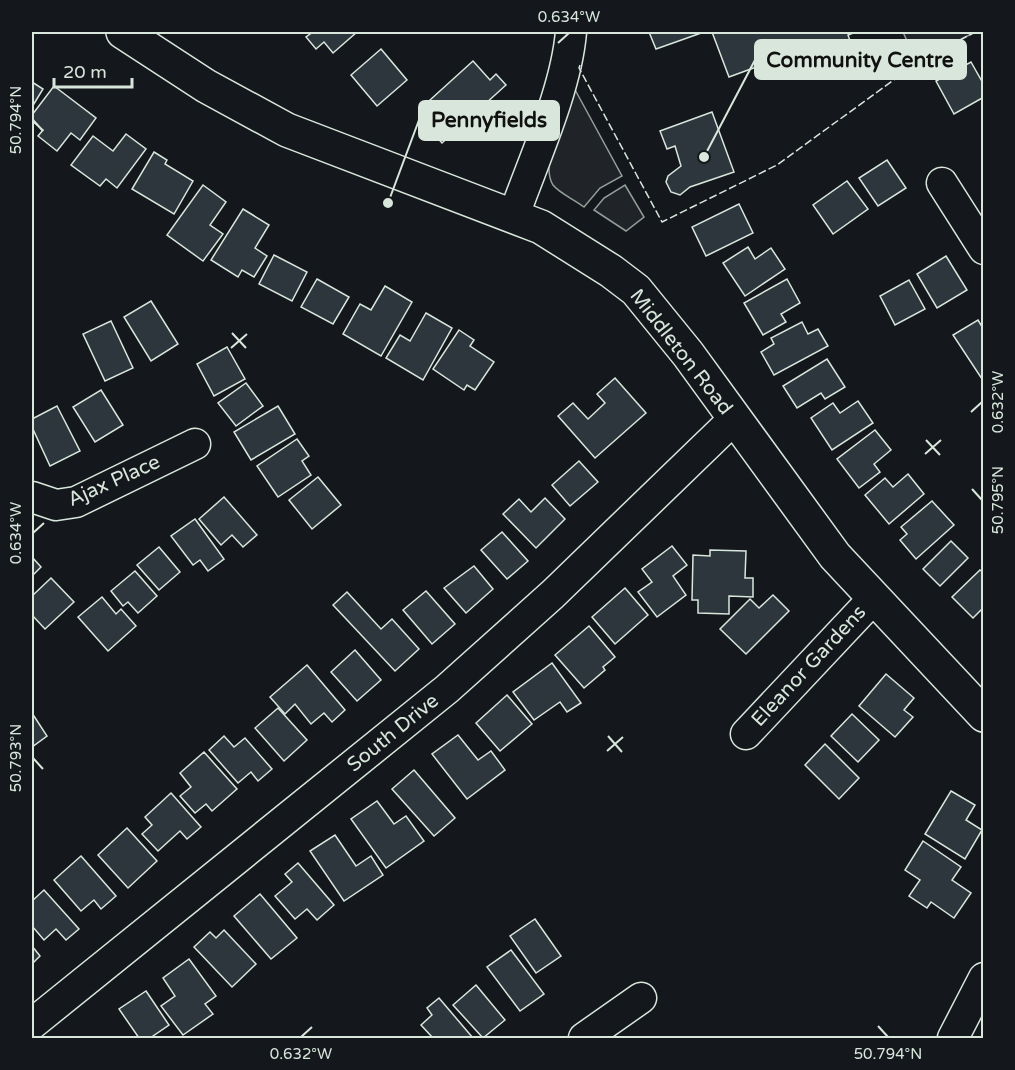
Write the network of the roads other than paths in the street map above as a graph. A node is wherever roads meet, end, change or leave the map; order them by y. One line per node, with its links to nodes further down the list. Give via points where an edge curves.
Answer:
1 (123, 32): 4 (main road, Middleton Road, via 206,86 287,130)
2 (572, 32): 4 (street, via 569,55)
3 (942, 183): 5 (street)
4 (514, 215): 6 (main road, Middleton Road, via 573,245 636,290)
5 (984, 249)
6 (734, 419): 9 (main road, Middleton Road, via 835,556); 14 (street, South Drive, via 553,594 447,688)
7 (195, 444): 8 (street, Ajax Place, via 76,502 56,505)
8 (32, 497)
9 (873, 599): 10 (main road, Middleton Road); 11 (street, Eleanor Gardens)
10 (984, 715)
11 (746, 734)
12 (984, 978): 16 (street)
13 (641, 998): 15 (street)
14 (32, 1024)
15 (584, 1038)
16 (953, 1038)

